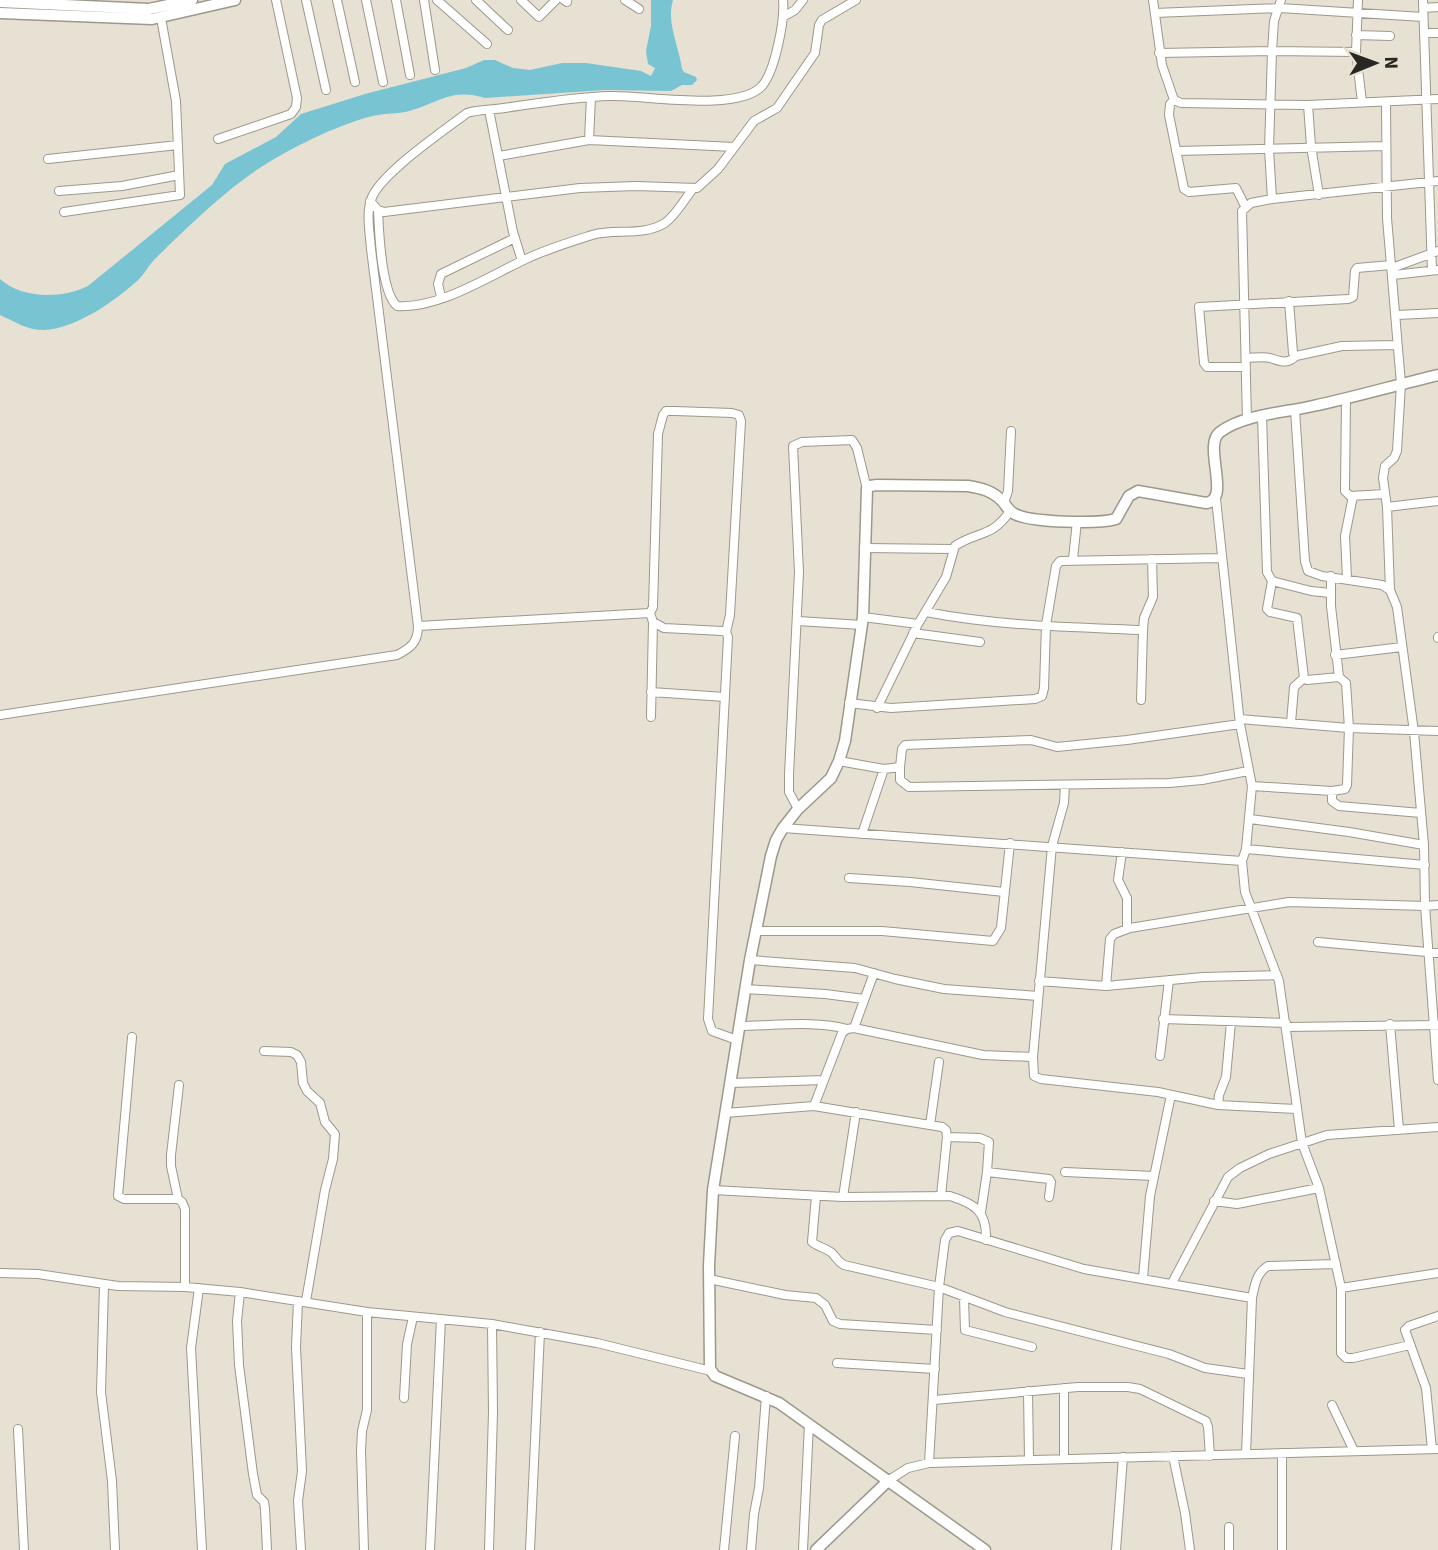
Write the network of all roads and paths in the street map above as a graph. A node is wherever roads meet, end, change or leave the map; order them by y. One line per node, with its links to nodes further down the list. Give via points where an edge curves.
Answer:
1 (192, 0): 22 (street)
2 (235, 0): 22 (street)
3 (276, 0): 52 (street, via 296,107 291,114)
4 (306, 0): 42 (street)
5 (337, 0): 40 (street)
6 (366, 0): 41 (street)
7 (396, 0): 39 (street)
8 (424, 0): 38 (street)
9 (437, 0): 34 (street)
10 (476, 0): 29 (street)
11 (521, 0): 12 (street, via 539,17)
12 (556, 0)
13 (625, 0): 24 (street)
14 (783, 0): 28 (street)
15 (803, 0): 28 (street)
16 (856, 0): 57 (street, via 822,20 815,53 783,100 754,121)
17 (1153, 0): 27 (street)
18 (1358, 0): 25 (street)
19 (0, 2): 22 (street)
20 (1280, 4): 25 (street); 27 (street); 35 (street)
21 (1438, 7): 23 (street)
22 (162, 8): 26 (street, via 130,19); 54 (street)
23 (1423, 8): 25 (street); 30 (street)
24 (639, 9)
25 (1358, 12): 32 (street)
26 (0, 13)
27 (1155, 13): 37 (street)
28 (782, 17): 43 (street, via 773,66 761,87 746,95 713,101)
29 (508, 30)
30 (1424, 33): 31 (street); 46 (street)
31 (1438, 33)
32 (1356, 35): 33 (street); 36 (street)
33 (1390, 36)
34 (487, 44)
35 (1272, 51): 36 (street); 37 (street); 49 (street)
36 (1356, 52): 47 (street)
37 (1159, 53): 45 (street)
38 (435, 70)
39 (410, 75)
40 (355, 82)
41 (383, 82)
42 (326, 90)
43 (591, 97): 51 (street); 53 (street)
44 (1438, 99): 46 (street)
45 (1174, 100): 49 (street); 59 (street, via 1169,115)
46 (1425, 100): 48 (street); 63 (street)
47 (1362, 102): 48 (street); 50 (street)
48 (1386, 102): 56 (street)
49 (1270, 103): 50 (street); 58 (street)
50 (1308, 105): 55 (street)
51 (489, 110): 60 (street); 70 (street, via 467,113 389,175)
52 (218, 139)
53 (589, 140): 57 (street); 60 (street)
54 (178, 145): 61 (street); 62 (street)
55 (1311, 146): 56 (street); 58 (street); 68 (street)
56 (1386, 146): 64 (street)
57 (734, 147): 65 (street, via 709,178)
58 (1269, 149): 59 (street); 69 (street)
59 (1176, 150): 71 (street, via 1186,192 1236,188)
60 (499, 156): 67 (street)
61 (48, 159)
62 (179, 175): 66 (street); 73 (street, via 180,195)
63 (1433, 182): 64 (street); 75 (street)
64 (1386, 189): 68 (street); 77 (street)
65 (692, 190): 67 (street, via 602,187); 76 (street, via 666,222 654,228 596,234)
66 (59, 191)
67 (507, 195): 72 (street); 74 (street)
68 (1320, 195): 69 (street)
69 (1272, 199): 71 (street)
70 (370, 201): 72 (street); 118 (street, via 371,249)
71 (1245, 206): 81 (street)
72 (378, 210): 79 (street, via 380,252 393,303 409,307)
73 (64, 212)
74 (515, 238): 76 (street); 79 (street, via 442,274 438,284)
75 (1435, 252): 77 (street); 78 (street)
76 (522, 261): 79 (street)
77 (1392, 269): 78 (street); 80 (street, via 1357,268 1353,297 1348,299); 83 (street)
78 (1435, 270)
79 (441, 297)
80 (1289, 301): 81 (street); 85 (street)
81 (1245, 303): 86 (street); 86 (street, via 1202,306 1198,312 1207,367)
82 (1438, 313): 83 (street)
83 (1396, 316): 84 (street)
84 (1398, 345): 85 (street, via 1342,346); 88 (street)
85 (1296, 356): 86 (street, via 1288,362 1267,357)
86 (1246, 362): 92 (street)
87 (1438, 375): 88 (street)
88 (1401, 384): 89 (street); 95 (street, via 1397,451 1384,470)
89 (1346, 398): 90 (street); 96 (street, via 1345,491)
90 (1295, 410): 91 (street); 107 (street, via 1305,561 1308,571)
91 (1262, 416): 92 (street); 109 (street, via 1265,549)
92 (1247, 420): 97 (street, via 1214,439)
93 (1011, 430): 99 (street)
94 (867, 489): 99 (street, via 877,485 968,486 995,494); 102 (street); 114 (street, via 852,440 793,446)
95 (1385, 494): 96 (street); 100 (street)
96 (1353, 496): 108 (street, via 1345,536)
97 (1216, 499): 101 (street, via 1206,503 1138,491 1129,496 1116,519); 104 (street)
98 (1438, 501): 100 (street)
99 (1007, 507): 101 (street, via 1034,519); 103 (street, via 1002,524)
100 (1387, 508): 110 (street)
101 (1077, 521): 105 (street)
102 (864, 548): 103 (street); 115 (street)
103 (952, 549): 112 (street, via 946,577)
104 (1221, 558): 106 (street); 134 (street)
105 (1073, 559): 106 (street); 117 (street, via 1056,566)
106 (1152, 559): 119 (street, via 1153,597)
107 (1331, 576): 108 (street); 111 (street)
108 (1347, 578): 110 (street)
109 (1272, 581): 111 (street); 126 (street, via 1267,609 1297,618)
110 (1390, 590): 123 (street)
111 (1330, 593): 124 (street)
112 (926, 612): 116 (street); 117 (street, via 971,621)
113 (652, 618): 118 (street); 120 (street, via 664,628); 120 (street, via 658,434 663,415 666,411 732,413 740,421); 127 (street)
114 (798, 621): 115 (street); 146 (street, via 789,792)
115 (862, 621): 116 (street); 130 (street)
116 (918, 624): 121 (street)
117 (1046, 625): 119 (street); 131 (street, via 1042,696)
118 (418, 626): 132 (street, via 416,641 397,655)
119 (1143, 630): 129 (street)
120 (726, 632): 128 (street)
121 (913, 633): 122 (street); 131 (street)
122 (980, 642)
123 (1402, 648): 124 (street); 138 (street)
124 (1335, 655): 125 (street)
125 (1339, 677): 126 (street); 136 (street, via 1346,682)
126 (1304, 678): 135 (street, via 1294,687)
127 (652, 692): 128 (street); 133 (street)
128 (725, 697): 184 (street, via 708,1019 712,1031)
129 (1141, 700)
130 (849, 703): 131 (street); 139 (street)
131 (877, 708)
132 (0, 715)
133 (651, 717)
134 (1240, 721): 135 (street); 140 (street, via 1057,747 1031,740 905,745); 142 (street)
135 (1291, 723): 136 (street)
136 (1349, 728): 138 (street); 145 (street, via 1347,785)
137 (1438, 731): 138 (street)
138 (1414, 732): 147 (street)
139 (839, 761): 141 (street); 146 (street, via 831,778)
140 (900, 767): 141 (street); 143 (street, via 900,780 909,787)
141 (884, 769): 150 (street)
142 (1248, 771): 143 (street, via 1169,783); 144 (street)
143 (1065, 785): 153 (street)
144 (1252, 786): 145 (street); 148 (street)
145 (1332, 791): 147 (street, via 1332,801 1339,806)
146 (798, 809): 149 (street)
147 (1421, 813): 152 (street)
148 (1250, 819): 152 (street); 154 (street)
149 (783, 828): 150 (street); 164 (street, via 771,856)
150 (862, 834): 151 (street)
151 (1010, 843): 153 (street); 159 (street)
152 (1424, 845): 157 (street)
153 (1052, 846): 155 (street); 171 (street)
154 (1247, 849): 156 (street); 157 (street)
155 (1122, 852): 156 (street); 163 (street, via 1118,880 1127,898)
156 (1242, 861): 162 (street)
157 (1424, 866): 161 (street)
158 (849, 878): 159 (street)
159 (1004, 892): 164 (street, via 1001,928 993,941 882,931)
160 (1438, 905): 161 (street)
161 (1425, 906): 162 (street, via 1289,902); 166 (street)
162 (1251, 907): 163 (street); 169 (street)
163 (1127, 929): 172 (street, via 1111,936)
164 (755, 931): 167 (street)
165 (1318, 942): 166 (street)
166 (1433, 952): 180 (street)
167 (750, 960): 168 (street); 173 (street)
168 (874, 974): 174 (street, via 944,989); 175 (street)
169 (1277, 975): 170 (street); 179 (street)
170 (1169, 979): 172 (street); 176 (street)
171 (1039, 981): 172 (street); 174 (street)
172 (1106, 986)
173 (746, 989): 175 (street); 181 (street)
174 (1038, 996): 187 (street)
175 (864, 999): 182 (street)
176 (1163, 1019): 177 (street); 186 (street)
177 (1231, 1022): 179 (street); 194 (street, via 1227,1077)
178 (1390, 1024): 179 (street); 180 (street); 201 (street)
179 (1286, 1025): 196 (street)
180 (1436, 1025): 190 (street)
181 (739, 1026): 182 (street, via 835,1025); 184 (street)
182 (851, 1029): 187 (street, via 983,1055); 189 (street, via 842,1033)
183 (132, 1037): 213 (street, via 118,1196)
184 (737, 1040): 191 (street)
185 (264, 1051): 231 (street, via 297,1055 303,1083 320,1103 335,1135)
186 (1160, 1056)
187 (1032, 1057): 193 (street, via 1034,1076 1041,1079)
188 (939, 1062): 199 (street)
189 (824, 1080): 191 (street); 195 (street)
190 (1438, 1080)
191 (730, 1083): 198 (street)
192 (179, 1085): 213 (street, via 171,1156)
193 (1171, 1095): 194 (street); 206 (street)
194 (1218, 1105): 196 (street)
195 (814, 1106): 197 (street); 198 (street)
196 (1297, 1109): 203 (street)
197 (856, 1112): 199 (street); 210 (street)
198 (725, 1113): 208 (street)
199 (930, 1125): 202 (street, via 942,1127)
200 (1438, 1127): 201 (street)
201 (1399, 1130): 203 (street, via 1327,1135)
202 (947, 1136): 204 (street, via 986,1139); 211 (street)
203 (1302, 1143): 207 (street); 214 (street, via 1234,1171)
204 (988, 1172): 212 (street, via 1049,1179); 215 (street)
205 (1065, 1172): 206 (street)
206 (1154, 1176): 220 (street)
207 (1319, 1188): 214 (street, via 1237,1204); 217 (street)
208 (713, 1190): 209 (street); 221 (street)
209 (816, 1196): 210 (street); 225 (street, via 811,1235 817,1247 831,1252 844,1265)
210 (843, 1196): 211 (street)
211 (941, 1196): 215 (street, via 960,1199)
212 (1049, 1197)
213 (178, 1199): 224 (street, via 185,1209)
214 (1213, 1201): 222 (street)
215 (981, 1212): 216 (street)
216 (986, 1240): 220 (street, via 1084,1269); 225 (street, via 958,1231 949,1233)
217 (1336, 1264): 227 (street); 230 (street, via 1268,1266 1257,1278)
218 (0, 1273): 223 (street)
219 (1438, 1273): 227 (street)
220 (1143, 1278): 222 (street)
221 (709, 1279): 237 (street, via 816,1298 840,1324); 243 (street)
222 (1172, 1283): 230 (street)
223 (104, 1285): 224 (street); 267 (street, via 101,1392 113,1481)
224 (185, 1287): 226 (street)
225 (939, 1287): 229 (street); 237 (street)
226 (199, 1288): 228 (street); 268 (street, via 191,1348)
227 (1340, 1288): 239 (street, via 1343,1356)
228 (240, 1292): 231 (street); 269 (street, via 239,1365 253,1474 257,1495 264,1502)
229 (964, 1298): 240 (street, via 965,1330); 244 (street, via 1205,1368)
230 (1252, 1298): 244 (street)
231 (302, 1301): 232 (street); 270 (street, via 296,1347)
232 (367, 1312): 234 (street); 271 (street, via 368,1410 361,1451)
233 (1438, 1316): 239 (street, via 1407,1328)
234 (412, 1317): 235 (street); 248 (street)
235 (442, 1319): 236 (street); 272 (street)
236 (492, 1324): 238 (street); 273 (street)
237 (937, 1330): 242 (street)
238 (540, 1332): 243 (street); 274 (street)
239 (1410, 1345): 254 (street, via 1426,1388)
240 (1032, 1347)
241 (837, 1363): 242 (street)
242 (935, 1369): 249 (street)
243 (711, 1371): 247 (street)
244 (1248, 1374): 257 (street)
245 (1064, 1388): 246 (street); 259 (street, via 1140,1389 1189,1411 1206,1421); 261 (street)
246 (1028, 1391): 249 (street); 262 (street)
247 (766, 1396): 251 (street); 276 (street)
248 (404, 1398)
249 (934, 1400): 263 (street)
250 (1332, 1405): 255 (street)
251 (809, 1424): 264 (street); 277 (street)
252 (18, 1429): 266 (street)
253 (735, 1436): 275 (street)
254 (1435, 1449): 255 (street)
255 (1354, 1451): 256 (street)
256 (1282, 1453): 257 (street); 283 (street)
257 (1246, 1454): 259 (street)
258 (1172, 1456): 259 (street); 260 (street); 281 (street)
259 (1210, 1456)
260 (1123, 1457): 261 (street); 280 (street)
261 (1064, 1459): 262 (street)
262 (1030, 1460): 263 (street)
263 (929, 1463): 264 (street, via 908,1468)
264 (889, 1480): 278 (street); 279 (street)
265 (1229, 1527): 282 (street)
266 (24, 1550)
267 (115, 1550)
268 (202, 1550)
269 (267, 1550)
270 (301, 1550)
271 (364, 1550)
272 (430, 1550)
273 (489, 1550)
274 (530, 1550)
275 (724, 1550)
276 (751, 1550)
277 (803, 1550)
278 (816, 1550)
279 (985, 1550)
280 (1116, 1550)
281 (1190, 1550)
282 (1229, 1550)
283 (1282, 1550)

